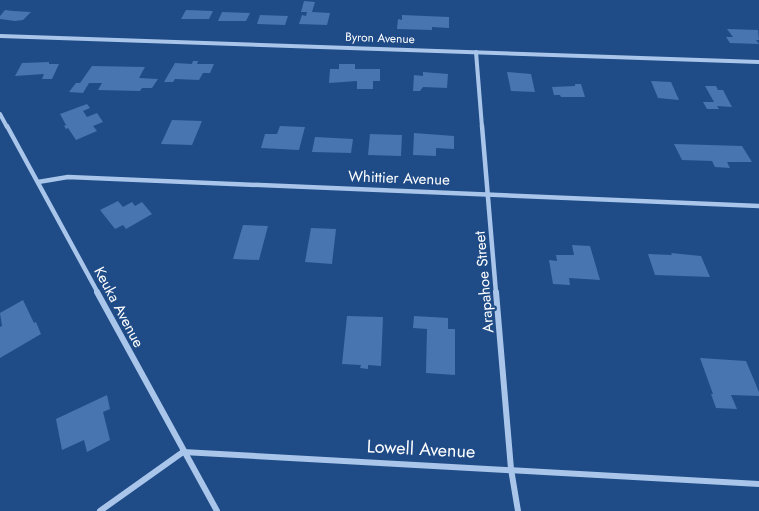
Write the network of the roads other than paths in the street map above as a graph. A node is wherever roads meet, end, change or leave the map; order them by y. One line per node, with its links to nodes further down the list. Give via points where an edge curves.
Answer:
1 (0, 36): 2 (street, Byron Avenue)
2 (476, 52): 3 (street, Byron Avenue); 6 (street, Arapahoe Street)
3 (759, 62)
4 (0, 114): 5 (street, Keuka Avenue)
5 (38, 182): 6 (street, Whittier Avenue, via 68,177); 8 (street, Keuka Avenue)
6 (489, 194): 7 (street, Whittier Avenue); 9 (street, Arapahoe Street)
7 (759, 206)
8 (183, 452): 9 (street, Lowell Avenue); 11 (street); 12 (street, Keuka Avenue)
9 (511, 469): 10 (street, Lowell Avenue); 13 (street, Arapahoe Street)
10 (759, 484)
11 (100, 511)
12 (216, 511)
13 (518, 511)

